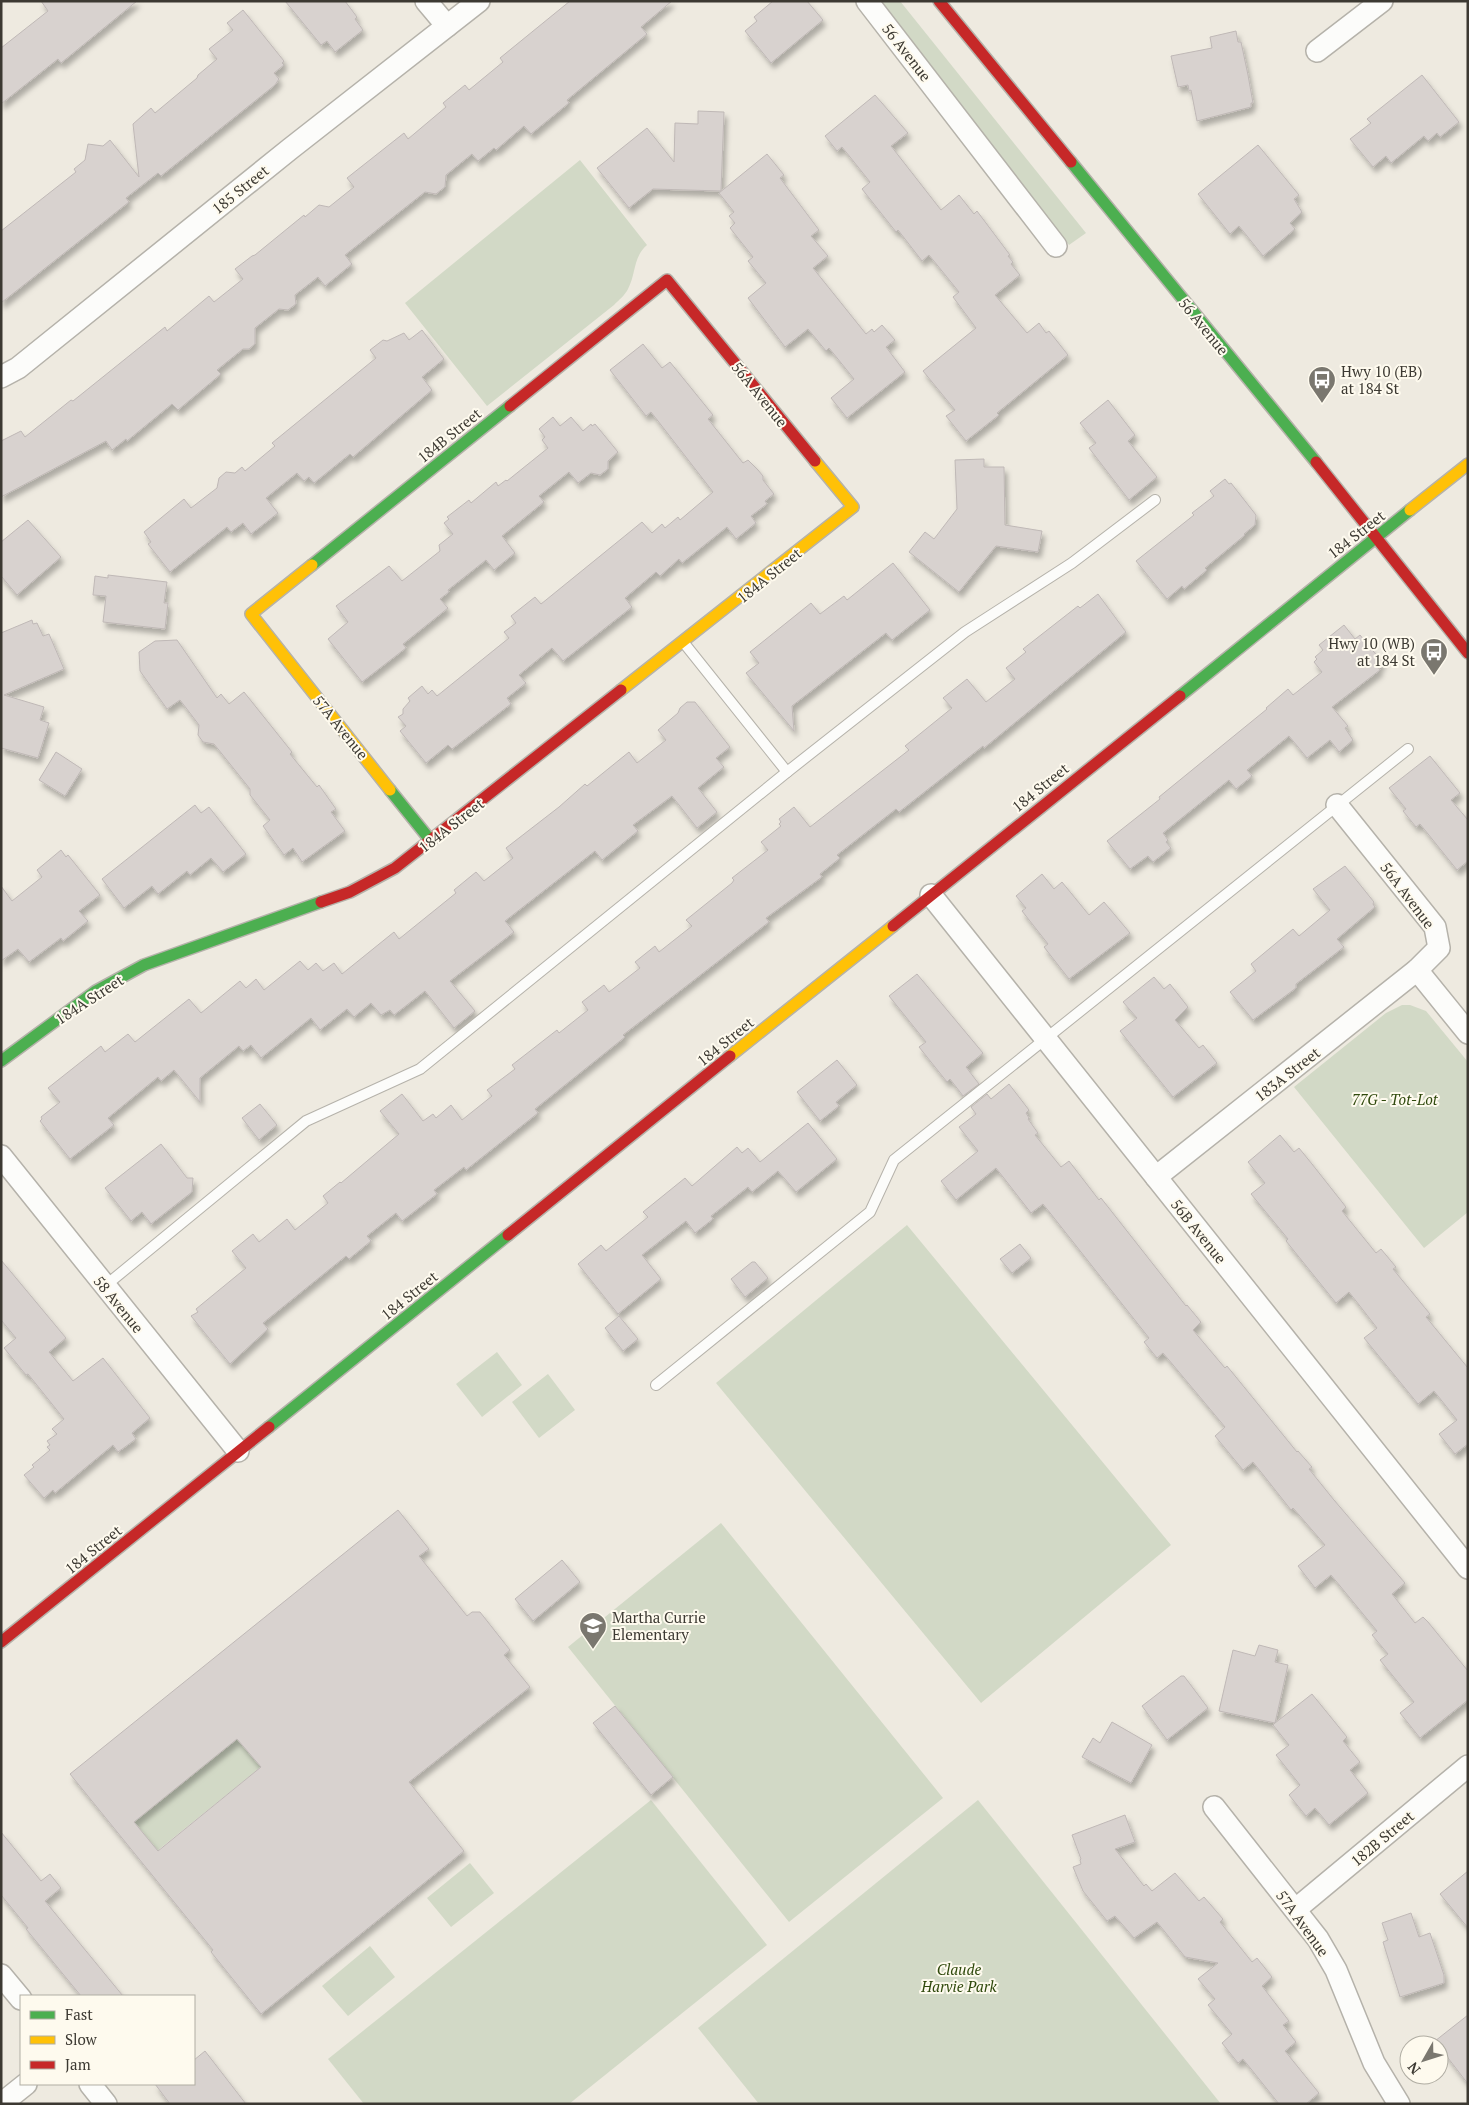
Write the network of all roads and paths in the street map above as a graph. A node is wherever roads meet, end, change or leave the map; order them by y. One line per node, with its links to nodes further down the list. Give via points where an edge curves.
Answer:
1 (426, 1): 6 (street)
2 (479, 1): 6 (street, 185 Street)
3 (867, 1): 8 (street, 56 Avenue)
4 (939, 1): 14 (main road, 56 Avenue)
5 (1382, 1): 7 (street)
6 (447, 26): 10 (street, 185 Street, via 18,368)
7 (1317, 51)
8 (1056, 246)
9 (667, 280): 13 (main road, 56A Avenue); 15 (main road, 184B Street)
10 (1, 378)
11 (1468, 464): 14 (main road, 184 Street)
12 (1155, 500): 19 (lane, via 1072,563 965,632)
13 (853, 508): 16 (main road, 184A Street)
14 (1376, 537): 17 (main road, 56 Avenue); 22 (main road, 184 Street)
15 (251, 614): 21 (main road, 57A Avenue)
16 (684, 643): 19 (lane); 21 (main road, 184A Street)
17 (1468, 653)
18 (1408, 749): 20 (lane)
19 (786, 772): 29 (lane, via 420,1069 306,1121)
20 (1338, 805): 23 (street, 56A Avenue, via 1435,927 1438,948); 25 (lane)
21 (431, 841): 26 (main road, 184A Street, via 395,868 350,892 144,965 96,991)
22 (931, 895): 25 (street, 56B Avenue); 31 (main road, 184 Street)
23 (1418, 970): 24 (street); 28 (street, 183A Street)
24 (1468, 1033)
25 (1045, 1040): 28 (street, 56B Avenue); 30 (lane, via 894,1160 870,1212)
26 (1, 1061)
27 (1, 1156): 29 (street, 58 Avenue)
28 (1156, 1177): 32 (street, 56B Avenue)
29 (105, 1286): 31 (street, 58 Avenue)
30 (656, 1385)
31 (238, 1451): 33 (main road, 184 Street)
32 (1468, 1568)
33 (1, 1642)
34 (1468, 1766): 36 (street, 182B Street)
35 (1214, 1807): 36 (street, 57A Avenue)
36 (1296, 1909): 43 (street, 57A Avenue, via 1336,1970 1374,2064)
37 (1, 1975): 38 (street)
38 (20, 1998)
39 (25, 2085): 41 (street)
40 (91, 2085): 42 (street)
41 (1, 2104)
42 (106, 2104)
43 (1399, 2104)

